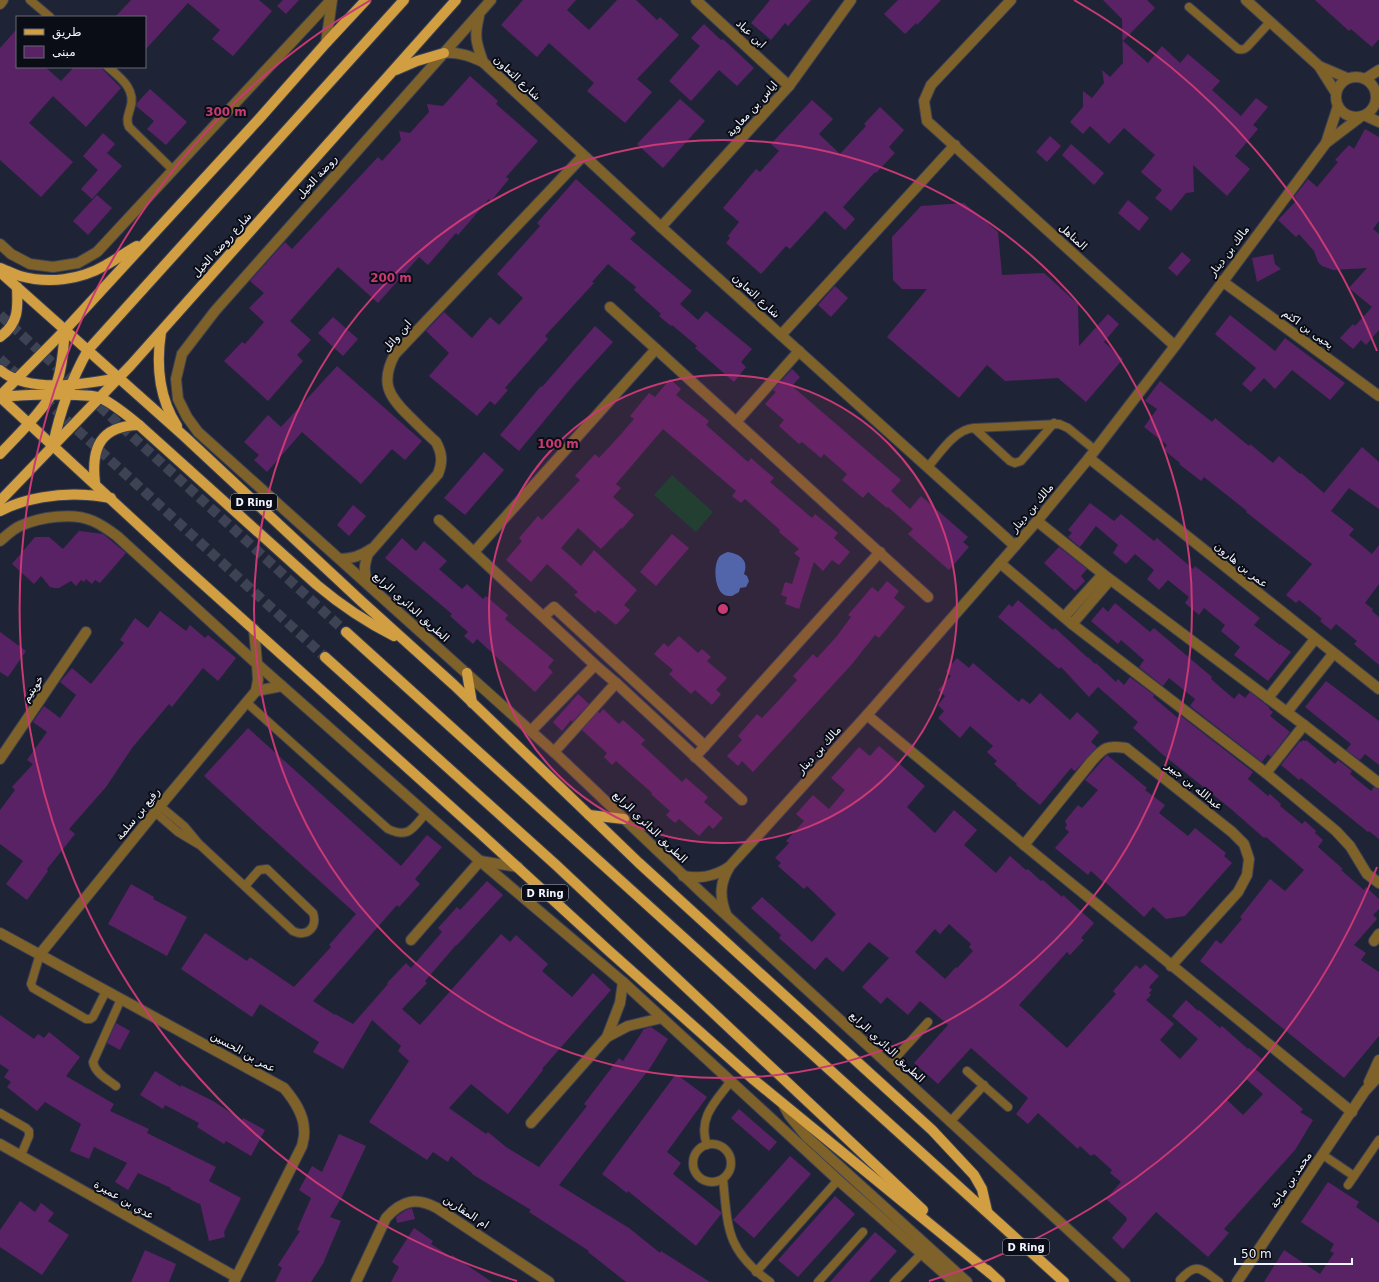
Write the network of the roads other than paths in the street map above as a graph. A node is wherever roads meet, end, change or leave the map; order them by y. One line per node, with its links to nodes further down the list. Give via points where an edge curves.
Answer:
1 (3, 0): 12 (street)
2 (30, 0): 15 (lane)
3 (332, 0): 17 (street); 36 (street)
4 (366, 0): 17 (main road)
5 (404, 0): 51 (main road)
6 (456, 0): 23 (main road, شارع روضة الخيل)
7 (491, 0): 14 (street, روضة الخيل)
8 (696, 0): 26 (street, ابن عباد)
9 (851, 0): 26 (street, اياس بن معاوية)
10 (1011, 0): 34 (street, المناهل, via 931,85 924,101 927,121)
11 (1246, 0): 16 (street)
12 (0, 4)
13 (1190, 6): 16 (lane, via 1241,50 1244,50)
14 (480, 12): 18 (street, روضة الخيل); 19 (street, شارع التعاون, via 476,42)
15 (49, 16)
16 (1270, 22): 20 (street)
17 (326, 43): 38 (main road)
18 (444, 53): 19 (street, شارع التعاون, via 455,52); 23 (main road); 56 (street, روضة الخيل, via 215,311 182,354)
19 (483, 62): 35 (street, شارع التعاون)
20 (1319, 66): 24 (street); 28 (street)
21 (109, 68): 36 (lane, via 124,80 130,92 132,104 127,119 129,127)
22 (1379, 70): 25 (street)
23 (392, 72): 46 (main road, شارع روضة الخيل)
24 (1347, 78): 25 (street); 28 (street)
25 (1365, 79): 27 (street)
26 (789, 86): 37 (street, اياس بن معاوية)
27 (1377, 86): 30 (street)
28 (1336, 93): 29 (street, via 1335,100)
29 (1338, 106): 31 (street, via 1346,116); 33 (street, مالك بن دينار)
30 (1377, 107): 31 (street)
31 (1362, 117): 32 (street); 33 (street, مالك بن دينار)
32 (1379, 122)
33 (1326, 143): 42 (street, مالك بن دينار)
34 (955, 145): 47 (street); 49 (street, المناهل)
35 (583, 156): 37 (street, شارع التعاون); 80 (street, ابن وائل, via 395,354 389,366 389,392 396,404 436,442 442,459 438,474)
36 (173, 170): 39 (street, via 97,252 78,263 53,267 30,264 11,254)
37 (661, 227): 47 (street, شارع التعاون)
38 (146, 241): 40 (main road, via 86,275 62,280 19,276); 45 (main road)
39 (0, 244)
40 (0, 268)
41 (0, 272): 43 (main road, D Ring)
42 (1222, 281): 49 (street, مالك بن دينار); 59 (street, يحيى بن اكثم)
43 (17, 287): 45 (main road, D Ring); 48 (main road, via 16,319)
44 (610, 307): 50 (street)
45 (65, 330): 51 (main road, D Ring); 55 (main road); 57 (main road, via 61,368)
46 (161, 332): 54 (main road, شارع روضة الخيل); 67 (main road, via 158,362 161,387 166,404)
47 (781, 335): 52 (street, شارع التعاون)
48 (0, 337)
49 (1175, 346): 70 (street, مالك بن دينار)
50 (656, 349): 63 (street); 81 (street)
51 (88, 350): 54 (main road, D Ring); 58 (main road)
52 (799, 351): 63 (street); 71 (street, شارع التعاون)
53 (0, 370): 55 (main road)
54 (119, 378): 58 (main road); 61 (main road, شارع روضة الخيل); 67 (main road, D Ring)
55 (17, 379): 57 (main road); 60 (main road)
56 (176, 379): 83 (street, الطريق الدائري الرابع, via 178,399 198,432)
57 (54, 390): 58 (main road); 60 (main road); 62 (main road)
58 (68, 390): 61 (main road); 68 (main road)
59 (1379, 396)
60 (0, 397): 62 (main road, D Ring)
61 (100, 398): 65 (main road); 68 (main road, شارع روضة الخيل)
62 (28, 422): 68 (main road, D Ring); 69 (main road)
63 (736, 422): 82 (street)
64 (1054, 423): 66 (lane); 66 (lane, via 1021,461 1015,463); 70 (lane, via 1068,428)
65 (139, 425): 72 (main road, via 124,425 111,431 101,441 94,453); 95 (main road, via 337,602 370,624)
66 (974, 428): 71 (lane, via 960,432)
67 (184, 436): 95 (main road, D Ring)
68 (53, 445): 72 (main road, D Ring); 74 (main road, شارع روضة الخيل)
69 (0, 454)
70 (1092, 454): 77 (street, مالك بن دينار); 94 (street, عمر بن هارون)
71 (928, 467): 79 (street, شارع التعاون)
72 (95, 483): 73 (main road, D Ring)
73 (112, 499): 75 (main road, via 87,494 59,495 32,500); 91 (main road, D Ring)
74 (0, 501)
75 (0, 511)
76 (439, 520): 81 (street)
77 (1038, 521): 79 (street, مالك بن دينار); 85 (street)
78 (0, 541): 98 (street, via 18,526 36,519 79,517 92,520 117,536)
79 (1015, 546): 84 (street, مالك بن دينار)
80 (372, 549): 83 (street, ابن وائل, via 356,558); 86 (street, ابن وائل, via 365,565 366,580)
81 (474, 552): 88 (street)
82 (880, 552): 87 (street); 112 (street)
83 (340, 559): 86 (street, الطريق الدائري الرابع)
84 (1000, 563): 89 (street); 109 (street, مالك بن دينار)
85 (1106, 577): 89 (street); 90 (street); 105 (street)
86 (370, 586): 100 (street, الطريق الدائري الرابع)
87 (928, 597)
88 (544, 616): 99 (street); 112 (street, via 554,607)
89 (1064, 617): 90 (street)
90 (1072, 624): 116 (street)
91 (254, 629): 98 (street); 126 (main road, D Ring)
92 (86, 632): 115 (street, خويتيم)
93 (346, 632): 164 (main road, D Ring)
94 (1315, 639): 96 (street, عمر بن هارون); 105 (street)
95 (406, 642): 107 (main road, D Ring)
96 (1333, 654): 103 (street, عمر بن هارون); 108 (street)
97 (325, 657): 168 (main road, D Ring, via 556,865)
98 (257, 664): 102 (street); 104 (street)
99 (595, 665): 101 (street); 111 (street)
100 (467, 673): 107 (main road); 111 (street, الطريق الدائري الرابع)
101 (616, 683): 113 (street); 114 (street)
102 (282, 686): 104 (street); 120 (street)
103 (1379, 689)
104 (256, 691): 106 (street, رفيع بن سلمة)
105 (1268, 698): 108 (street)
106 (246, 702): 119 (street, رفيع بن سلمة); 120 (lane, via 388,828 404,833 410,831)
107 (472, 703): 121 (main road, D Ring)
108 (1287, 712): 110 (street)
109 (867, 715): 123 (street); 125 (street, مالك بن دينار)
110 (1304, 725): 116 (street); 117 (street)
111 (531, 731): 113 (street, الطريق الدائري الرابع)
112 (705, 746): 114 (street)
113 (554, 752): 122 (street, الطريق الدائري الرابع)
114 (695, 757): 118 (street)
115 (0, 759)
116 (1266, 773): 128 (street, via 1344,838 1367,874)
117 (1379, 783)
118 (742, 800)
119 (157, 809): 129 (lane, via 178,832 198,844); 133 (street, رفيع بن سلمة)
120 (426, 813): 124 (street)
121 (589, 815): 122 (main road); 164 (main road, D Ring, via 932,1130 974,1175 982,1189)
122 (624, 819): 127 (street, الطريق الدائري الرابع)
123 (1024, 845): 134 (street); 134 (street, عبدالله بن جبير, via 1090,762 1100,752 1112,746 1126,748 1226,827 1244,844 1249,859 1247,875 1238,892)
124 (480, 860): 126 (street); 132 (street); 135 (street)
125 (730, 866): 127 (street, مالك بن دينار, via 708,876); 130 (street, مالك بن دينار, via 723,880 720,895)
126 (518, 868): 149 (main road, D Ring)
127 (683, 876): 130 (street, الطريق الدائري الرابع)
128 (1379, 883)
129 (245, 886): 129 (lane, via 293,931 302,934 314,926 313,913 267,869 259,870)
130 (726, 916): 142 (street, الطريق الدائري الرابع)
131 (0, 933): 133 (street, عمر بن الحسين)
132 (411, 940)
133 (40, 954): 136 (street, عمر بن الحسين); 136 (lane, via 31,984 33,988 86,1019 93,1016)
134 (1171, 966): 151 (street)
135 (623, 982): 138 (street); 140 (street, via 620,1003)
136 (106, 991): 137 (street, عمر بن الحسين)
137 (121, 999): 147 (lane, via 93,1062 97,1071); 169 (street, عمر بن الحسين, via 284,1088 301,1115 304,1130 302,1146)
138 (662, 1018): 140 (street, via 628,1026); 145 (street)
139 (928, 1022): 142 (lane)
140 (607, 1037): 154 (street)
141 (1379, 1060): 148 (street, محمد بن ماجة)
142 (889, 1065): 153 (street, الطريق الدائري الرابع)
143 (967, 1071): 146 (lane)
144 (1379, 1076): 148 (street, محمد بن ماجة)
145 (731, 1081): 157 (lane, via 704,1122 703,1131); 162 (street)
146 (984, 1085): 150 (lane); 153 (lane)
147 (116, 1086)
148 (1365, 1092): 151 (street, محمد بن ماجة)
149 (783, 1104): 168 (main road, D Ring); 177 (street, via 806,1136)
150 (1008, 1107)
151 (1352, 1112): 159 (street, محمد بن ماجة)
152 (0, 1113): 158 (lane, via 29,1131)
153 (950, 1122): 180 (street, الطريق الدائري الرابع)
154 (531, 1123)
155 (1379, 1140): 160 (lane)
156 (0, 1144): 158 (street, عدي بن عميرة)
157 (707, 1145): 161 (lane, via 720,1146 730,1155 730,1169); 161 (lane, via 696,1152 694,1171 710,1182)
158 (21, 1155): 169 (street, عدي بن عميرة)
159 (1323, 1155): 160 (lane); 182 (street, محمد بن ماجة)
160 (1354, 1176): 163 (lane)
161 (723, 1179): 167 (lane, via 730,1234 740,1255)
162 (838, 1180): 166 (street); 167 (lane)
163 (1348, 1185)
164 (987, 1211): 179 (main road, D Ring)
165 (863, 1232): 174 (lane)
166 (922, 1253): 175 (lane); 176 (street)
167 (756, 1272): 173 (lane)
168 (991, 1274): 178 (main road, D Ring)
169 (235, 1280)
170 (1180, 1280): 181 (lane, via 1190,1269 1198,1268)
171 (356, 1282): 172 (street, ام المقارين, via 386,1218 404,1203 415,1201 427,1202 437,1208)
172 (549, 1282)
173 (770, 1282)
174 (818, 1282)
175 (894, 1282)
176 (954, 1282)
177 (967, 1282)
178 (1000, 1282)
179 (1064, 1282)
180 (1125, 1282)
181 (1218, 1282)
182 (1237, 1282)

